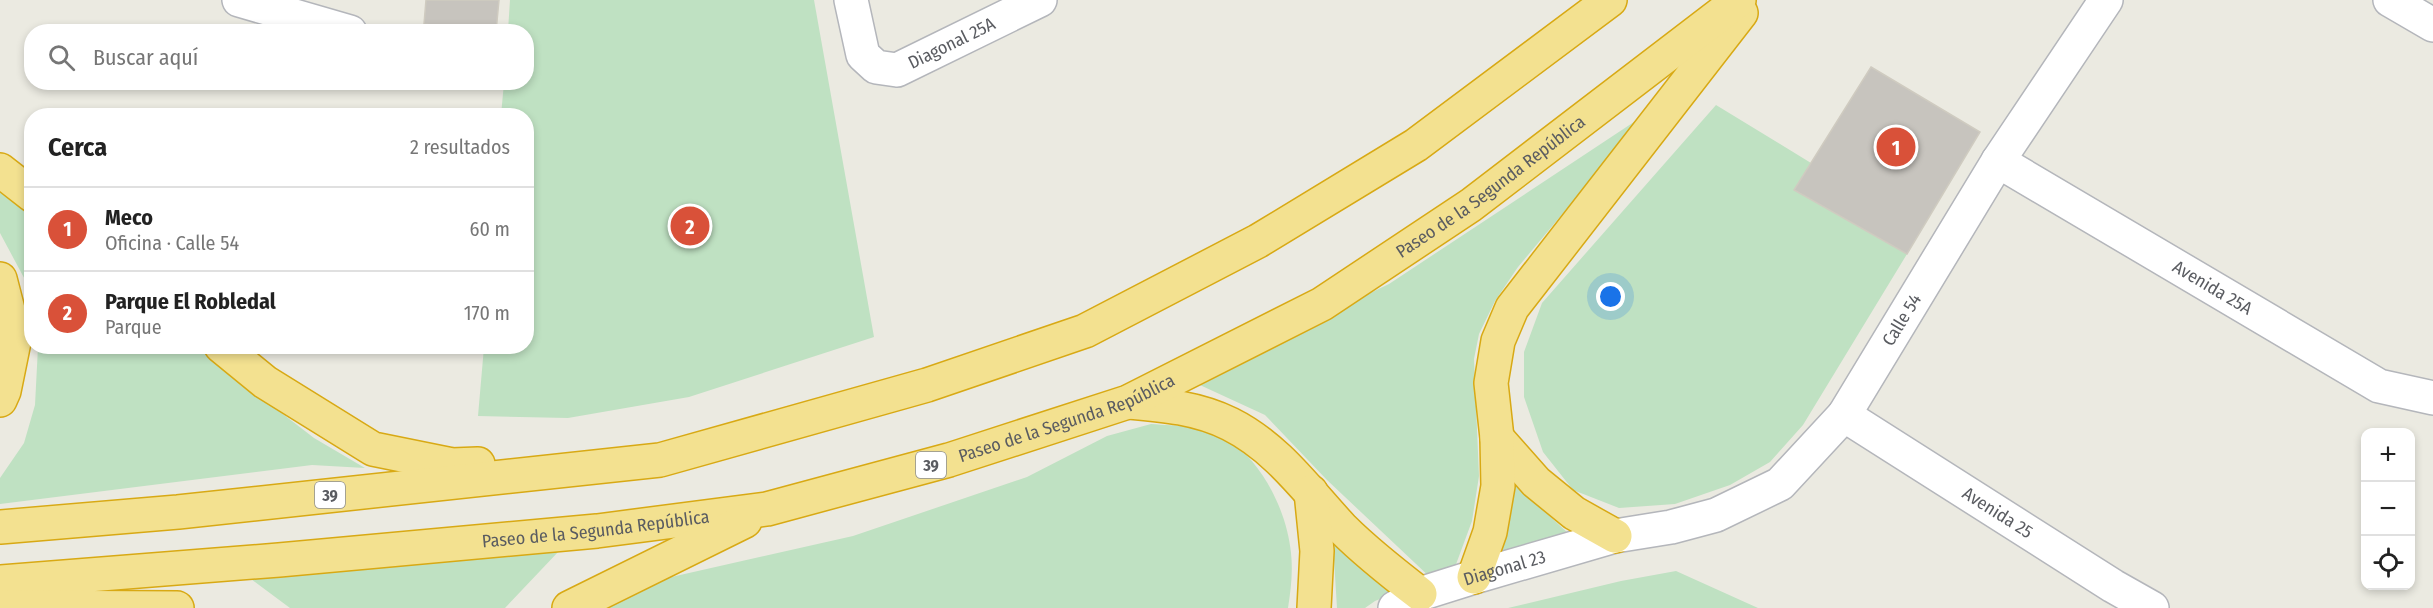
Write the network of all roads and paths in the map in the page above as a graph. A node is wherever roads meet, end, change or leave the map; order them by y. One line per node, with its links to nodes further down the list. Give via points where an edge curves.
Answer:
1 (239, 0): 9 (street)
2 (851, 0): 3 (street, Diagonal 25A, via 863,55 876,68 897,70)
3 (1040, 0)
4 (1610, 0): 21 (highway, 39, via 1416,145 1258,241 1085,331 927,385)
5 (1739, 0): 18 (highway, Paseo de la Segunda República / 39, via 1471,205 1342,291)
6 (1752, 0): 20 (highway, via 1512,308 1498,341 1491,383)
7 (2106, 0): 11 (street, Calle 54)
8 (2390, 0): 10 (street)
9 (322, 24)
10 (2433, 25)
11 (1998, 161): 16 (street, Avenida 25A, via 2379,386); 19 (street, Calle 54)
12 (0, 170): 13 (highway)
13 (24, 189)
14 (0, 279): 17 (highway, via 15,337)
15 (231, 354): 21 (highway, via 265,382 373,449 452,465)
16 (2433, 398)
17 (0, 400)
18 (1128, 402): 22 (highway, via 1181,406 1230,424 1275,454); 23 (highway, Paseo de la Segunda República / 39, via 949,460)
19 (1844, 415): 25 (street, Calle 54, via 1780,484 1716,515); 33 (street, Avenida 25)
20 (1497, 438): 25 (highway, via 1536,482 1566,507); 26 (highway, via 1498,486 1490,532)
21 (660, 460): 24 (highway, 39)
22 (1311, 492): 28 (highway, via 1381,564); 32 (highway, via 1317,551)
23 (767, 509): 27 (highway, Paseo de la Segunda República / 39, via 574,533); 31 (highway)
24 (0, 527)
25 (1615, 536): 26 (street, Diagonal 23)
26 (1474, 577): 28 (street, Diagonal 23)
27 (0, 582)
28 (1408, 601)
29 (0, 607): 30 (highway)
30 (177, 608)
31 (569, 608)
32 (1314, 608)
33 (2152, 608)

